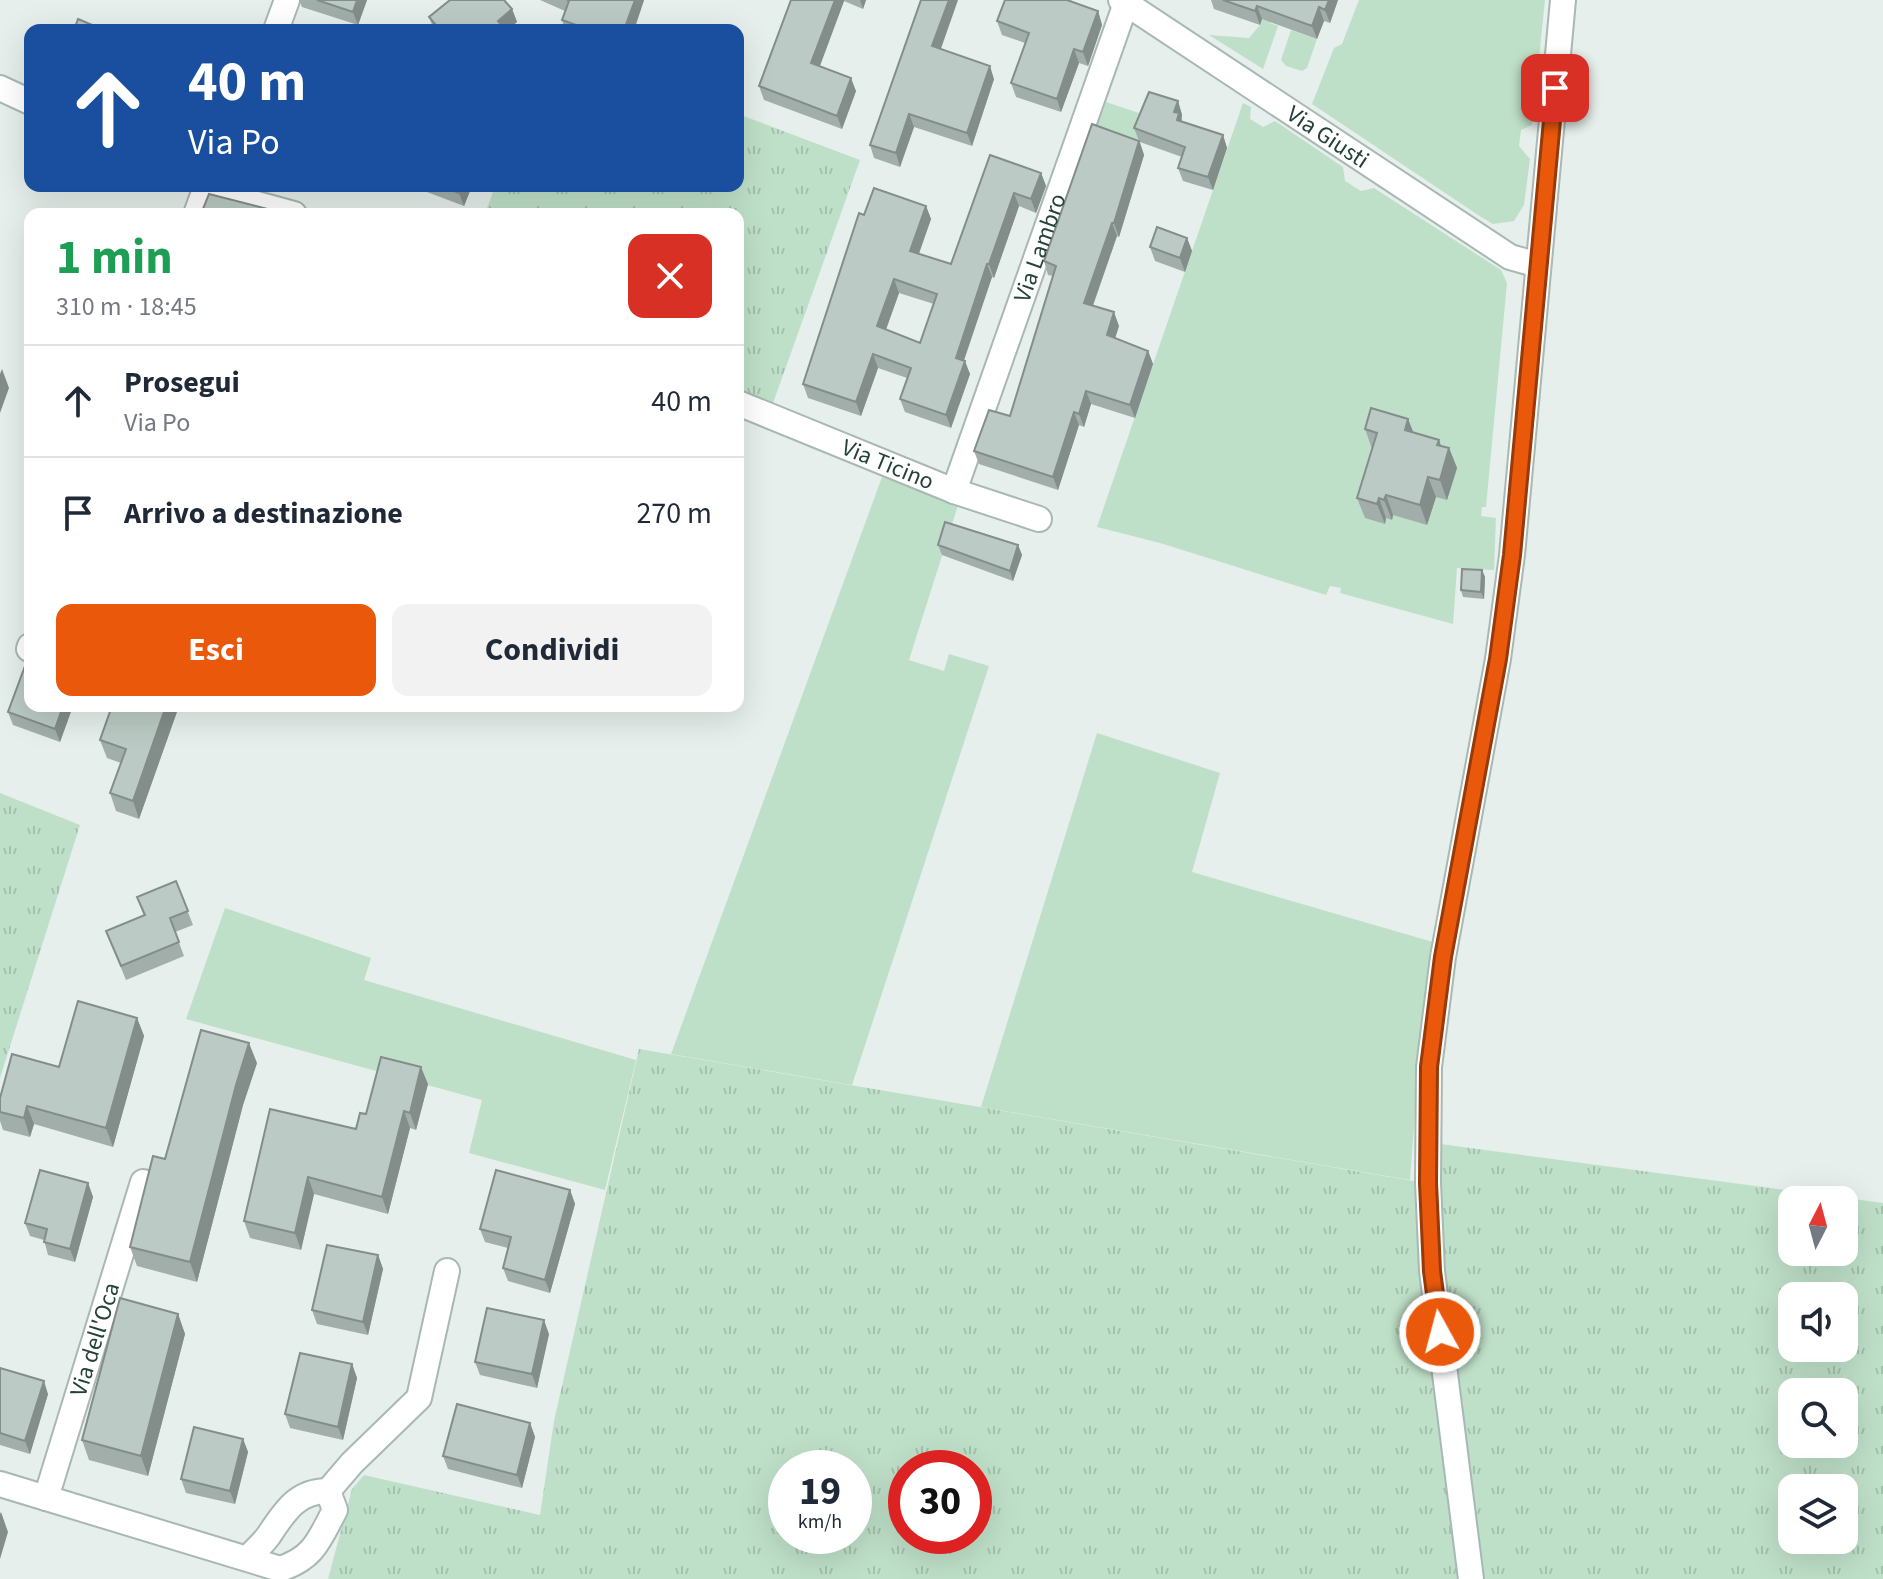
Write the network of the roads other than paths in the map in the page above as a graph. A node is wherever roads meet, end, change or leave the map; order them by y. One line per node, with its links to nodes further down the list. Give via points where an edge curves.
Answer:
1 (287, 0): 4 (street)
2 (1563, 0): 9 (street)
3 (1124, 2): 9 (street, Via Giusti, via 1489,244); 11 (street, Via Lambro)
4 (278, 24)
5 (0, 88): 6 (street)
6 (24, 99)
7 (224, 192): 8 (street)
8 (275, 208)
9 (1538, 265): 19 (street, via 1498,659 1443,957 1429,1067 1432,1271)
10 (744, 405): 11 (street, Via Ticino)
11 (954, 491): 12 (street, Via Ticino)
12 (1039, 519)
13 (143, 1182): 17 (street, Via dell'Oca)
14 (447, 1271): 16 (street, via 419,1398)
15 (0, 1484): 17 (street)
16 (328, 1491): 18 (street, via 312,1491 285,1509); 18 (street, via 335,1510 315,1549 298,1564 280,1569)
17 (46, 1498): 18 (street)
18 (247, 1559)
19 (1471, 1579)

